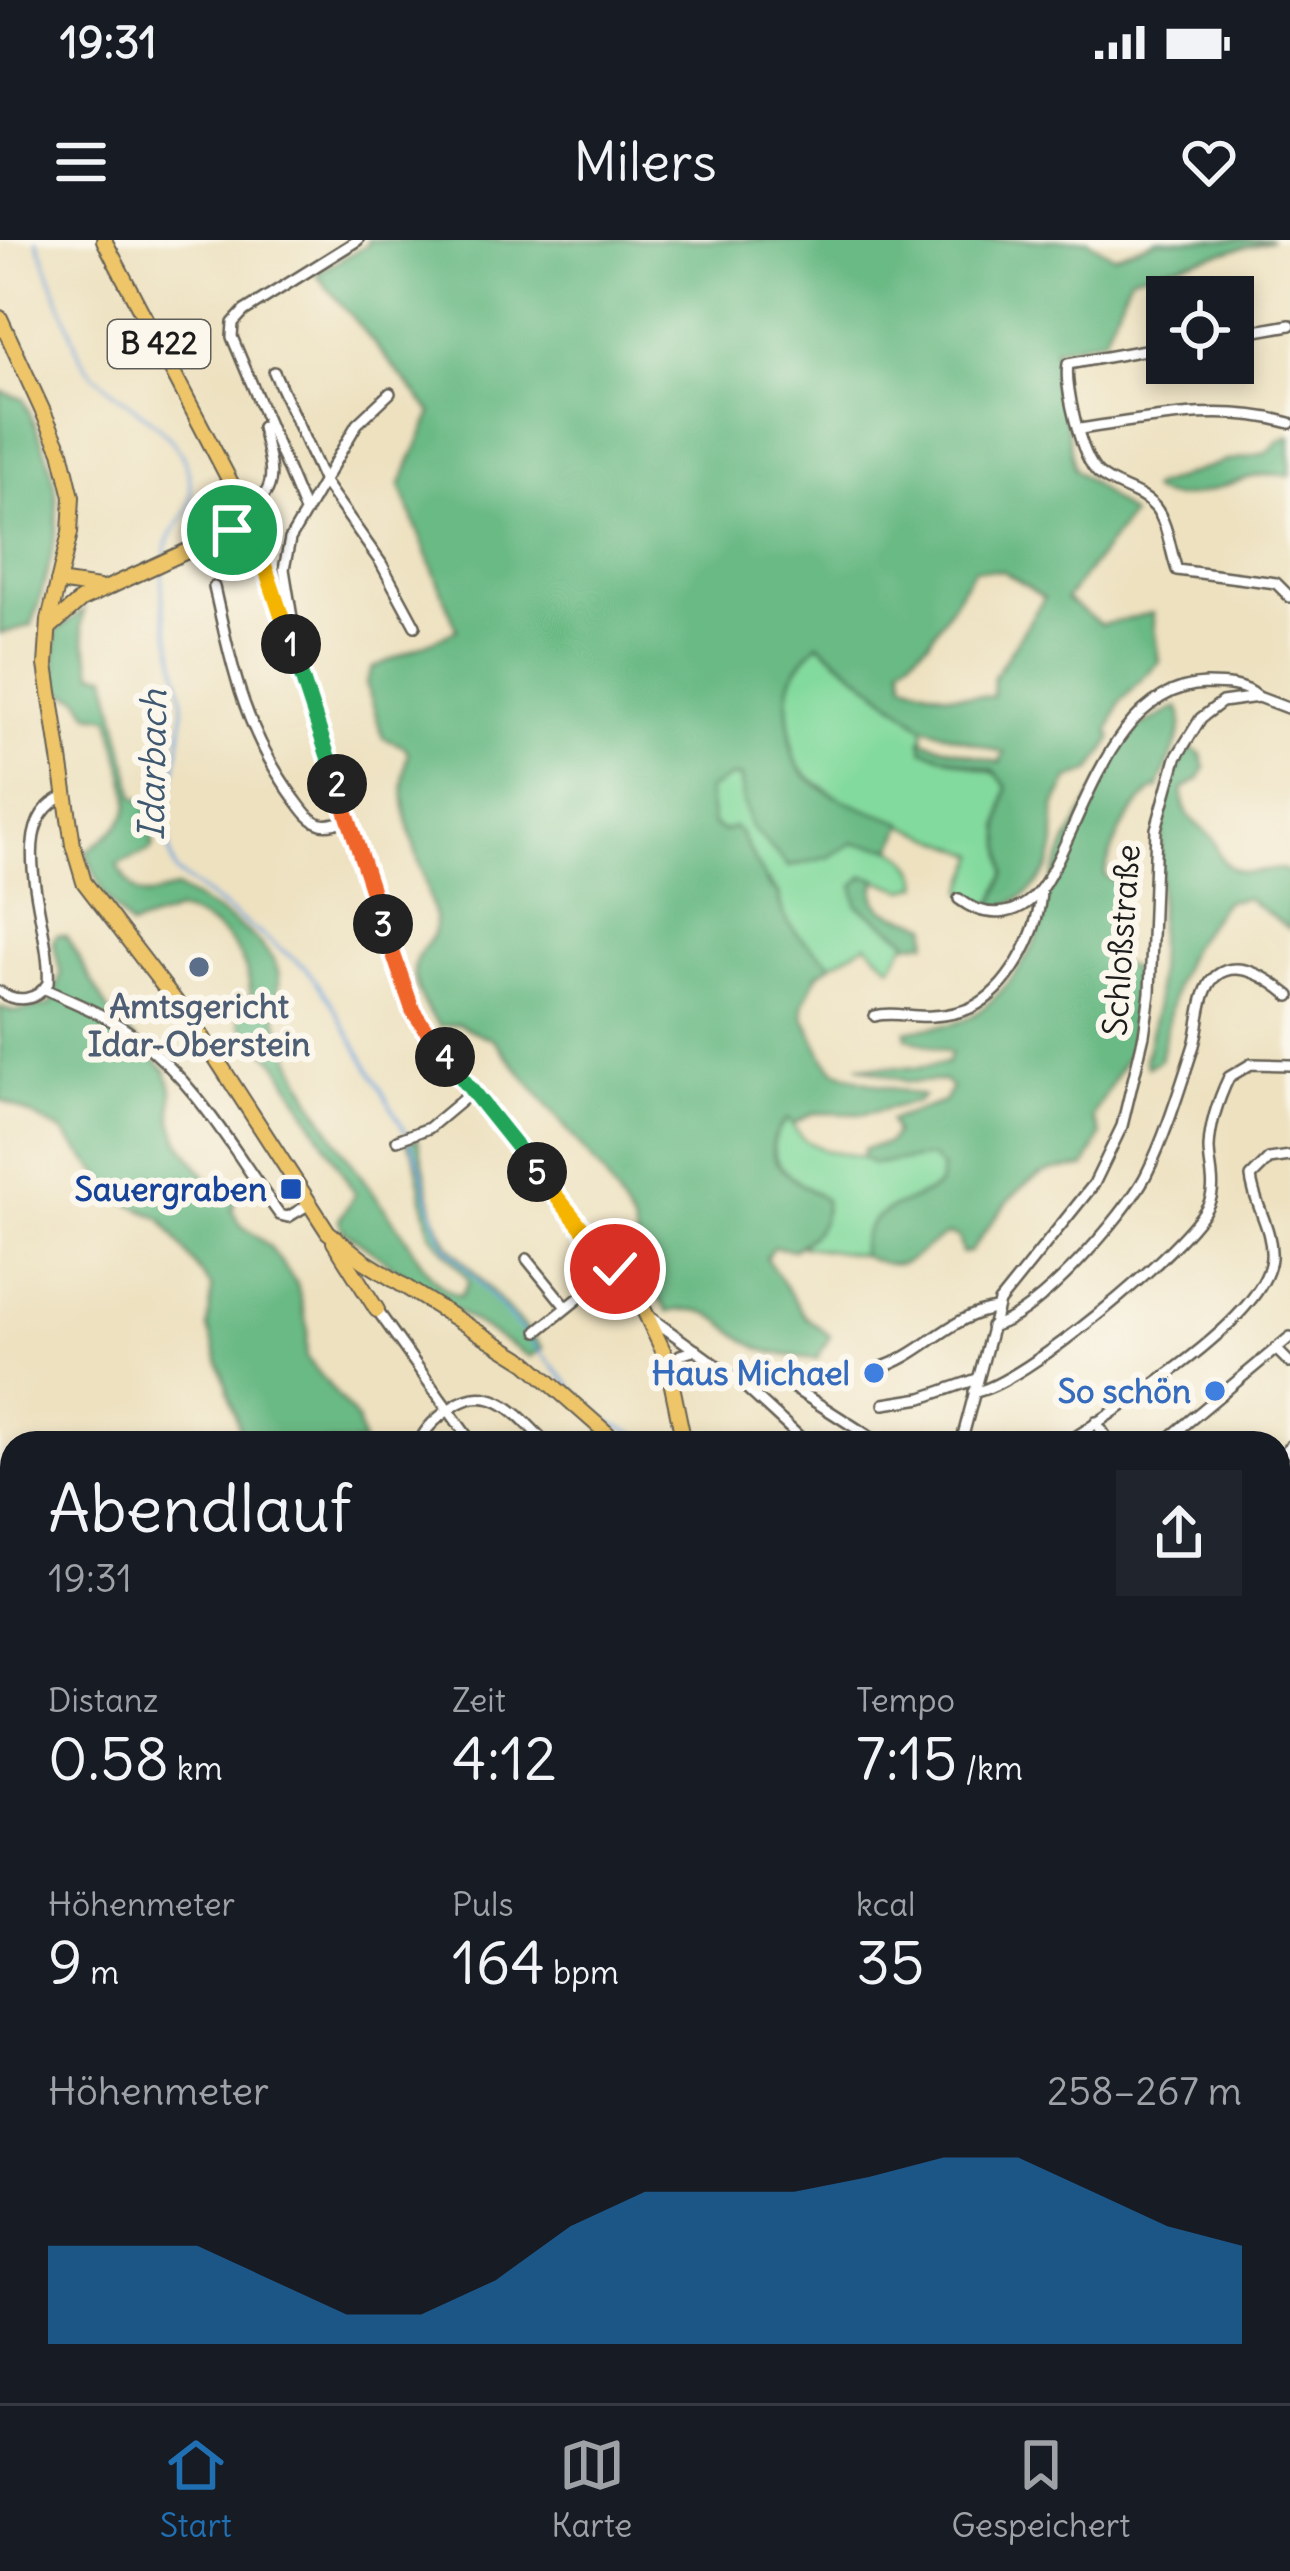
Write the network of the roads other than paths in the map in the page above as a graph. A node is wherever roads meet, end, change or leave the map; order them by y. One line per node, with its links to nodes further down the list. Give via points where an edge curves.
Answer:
1 (104, 240): 14 (main road, B 422)
2 (358, 240): 9 (street, via 233,323)
3 (0, 317): 15 (main road, via 68,472 72,513)
4 (1290, 326): 5 (street)
5 (1254, 332)
6 (1146, 350): 11 (street, via 1068,364)
7 (274, 372): 12 (street)
8 (390, 393): 12 (street, via 357,424)
9 (262, 416): 13 (street); 14 (street, via 271,484)
10 (1290, 423): 11 (street, via 1214,413)
11 (1080, 429): 18 (street, via 1094,468 1159,512 1177,570 1276,583)
12 (324, 482): 13 (street); 20 (street)
13 (305, 511): 22 (street, via 285,555 293,619)
14 (248, 516): 16 (main road); 22 (main road, B 422)
15 (58, 582): 16 (main road); 19 (main road, via 65,596); 21 (main road)
16 (110, 585): 19 (main road)
17 (214, 587): 26 (street, via 237,690 277,775 313,821)
18 (1290, 597)
19 (81, 600): 21 (main road)
20 (415, 626)
21 (48, 630): 25 (main road)
22 (286, 631): 26 (main road, B 422)
23 (1258, 697): 24 (street); 27 (street, via 1245,688 1198,684 1147,710 1107,759); 43 (street, Schloßstraße, via 1211,708 1176,758 1156,829 1150,993 1122,1126 1094,1184)
24 (1290, 710)
25 (65, 796): 29 (street, via 39,808 28,829); 37 (main road, via 84,881 199,1032)
26 (348, 819): 34 (main road, B 422, via 413,1011)
27 (1041, 889): 28 (street, via 1001,914); 32 (street, via 1022,952 983,1001 934,1016)
28 (959, 898)
29 (45, 989): 30 (street, via 21,1000); 37 (street, via 105,1016 155,1053 280,1215)
30 (0, 992)
31 (1290, 996): 46 (street, via 1253,973 1216,975 1137,1190 1065,1276 1013,1320)
32 (875, 1016)
33 (1290, 1065): 56 (street, via 1251,1064 1229,1077 1210,1140 1213,1193 1183,1239 1068,1336 1000,1385)
34 (472, 1092): 35 (street, via 429,1128); 40 (main road, B 422)
35 (399, 1139)
36 (1290, 1156): 59 (street, via 1270,1159 1251,1177 1271,1251 1256,1292 1186,1362)
37 (308, 1204): 38 (main road)
38 (328, 1232): 41 (main road); 44 (main road)
39 (527, 1259): 42 (street)
40 (615, 1269): 42 (street); 45 (main road, B 422)
41 (402, 1285): 44 (main road, via 376,1288); 64 (main road, via 517,1355)
42 (566, 1307): 47 (street)
43 (996, 1309): 46 (street, Schloßstraße); 52 (street, via 968,1316)
44 (376, 1310): 58 (street)
45 (646, 1314): 50 (street); 53 (main road, B 422)
46 (991, 1326): 54 (street, Schloßstraße)
47 (538, 1331)
48 (1290, 1336): 49 (street)
49 (1276, 1349): 51 (street); 60 (street)
50 (696, 1350): 53 (street, via 678,1357); 66 (street)
51 (1290, 1363)
52 (879, 1367)
53 (672, 1378): 65 (main road, B 422)
54 (977, 1379): 56 (street, Schloßstraße); 57 (street)
55 (781, 1380): 67 (street)
56 (974, 1392): 68 (street, Schloßstraße)
57 (884, 1404)
58 (449, 1409): 61 (street); 62 (street); 63 (street, via 494,1397)
59 (1096, 1422): 69 (street); 70 (street)
60 (1180, 1430)
61 (427, 1431)
62 (464, 1431)
63 (534, 1431)
64 (604, 1431)
65 (682, 1431)
66 (793, 1431)
67 (867, 1431)
68 (964, 1431)
69 (1083, 1431)
70 (1102, 1431)

